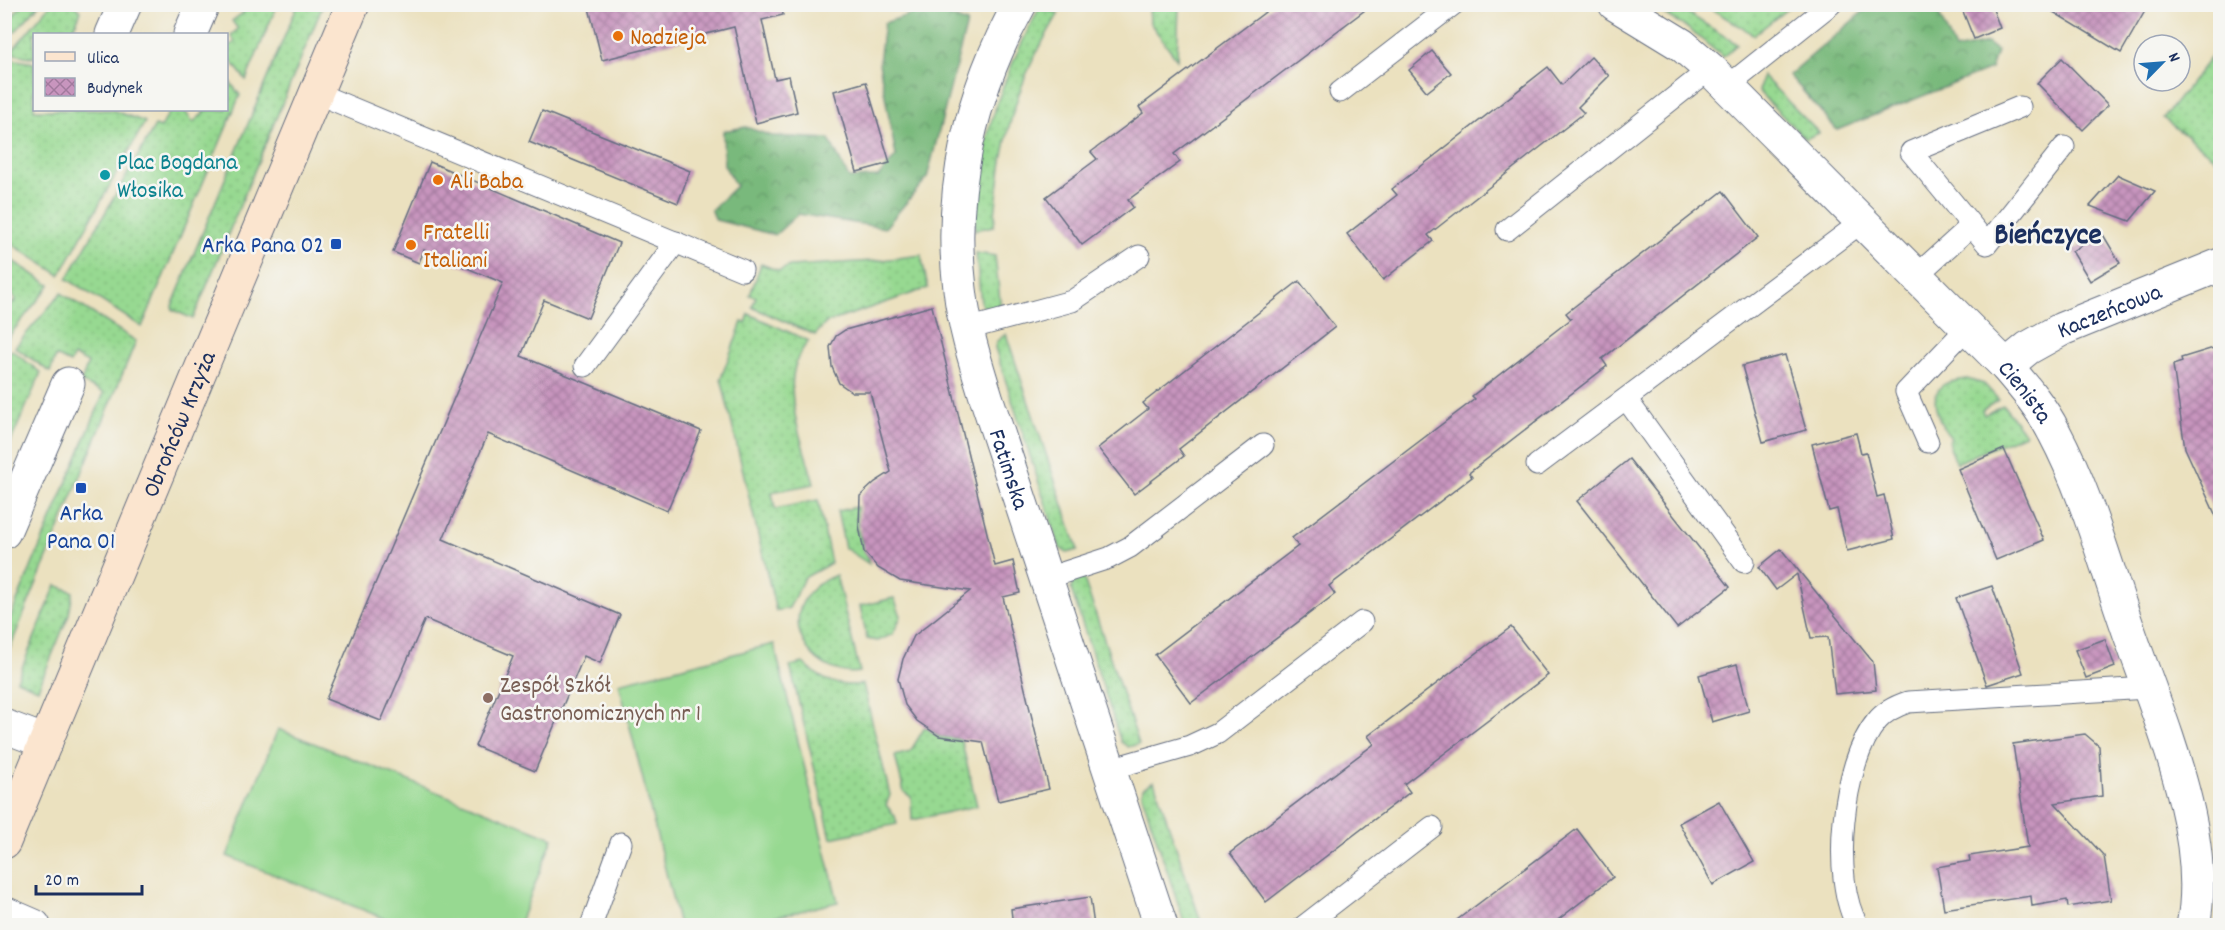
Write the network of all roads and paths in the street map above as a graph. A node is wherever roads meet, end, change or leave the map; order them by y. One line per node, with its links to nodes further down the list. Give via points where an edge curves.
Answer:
1 (125, 4): 8 (street)
2 (203, 4): 9 (street)
3 (353, 4): 12 (street, Obrońców Krzyża)
4 (1020, 4): 24 (street, Fatimska, via 981,87 963,156 957,242)
5 (1454, 4): 11 (lane)
6 (1615, 4): 10 (street, Cienista, via 1682,45)
7 (1831, 4): 10 (lane)
8 (112, 33)
9 (190, 33)
10 (1719, 77): 15 (street, Cienista); 17 (lane)
11 (1340, 92)
12 (316, 93): 18 (lane); 38 (street, Obrońców Krzyża)
13 (2020, 107): 16 (lane, via 1911,152)
14 (2064, 147): 16 (lane, via 1987,244)
15 (1863, 221): 22 (street, Cienista); 28 (lane)
16 (1971, 226): 22 (lane)
17 (1507, 230)
18 (676, 243): 21 (lane); 25 (lane)
19 (1139, 256): 24 (lane, via 1072,301)
20 (2220, 265): 26 (street, Kaczeńcowa, via 2062,329)
21 (742, 270)
22 (1917, 275): 23 (street, Cienista)
23 (1968, 327): 26 (street, Cienista); 29 (lane, via 1906,392)
24 (968, 329): 34 (street, Fatimska, via 987,400)
25 (585, 366)
26 (2006, 366): 36 (street, Cienista, via 2038,406 2061,446 2087,508)
27 (68, 384): 32 (street)
28 (1627, 400): 31 (lane); 33 (lane)
29 (1928, 442)
30 (1263, 445): 34 (lane, via 1130,547)
31 (1537, 465)
32 (4, 532)
33 (1744, 562)
34 (1047, 578): 39 (street, Fatimska)
35 (1362, 622): 39 (lane, via 1218,733 1190,746)
36 (2148, 688): 48 (lane, via 1908,702 1877,720 1858,753 1849,783 1843,834 1845,893); 49 (street, Cienista, via 2183,790 2194,841 2198,879)
37 (4, 726): 38 (street)
38 (46, 742): 41 (street, Obrońców Krzyża)
39 (1110, 769): 46 (street, Fatimska)
40 (1431, 827): 47 (lane)
41 (4, 842)
42 (621, 843): 45 (lane)
43 (4, 913): 44 (street)
44 (34, 926)
45 (591, 926)
46 (1161, 926)
47 (1304, 926)
48 (1858, 926)
49 (2193, 926)

